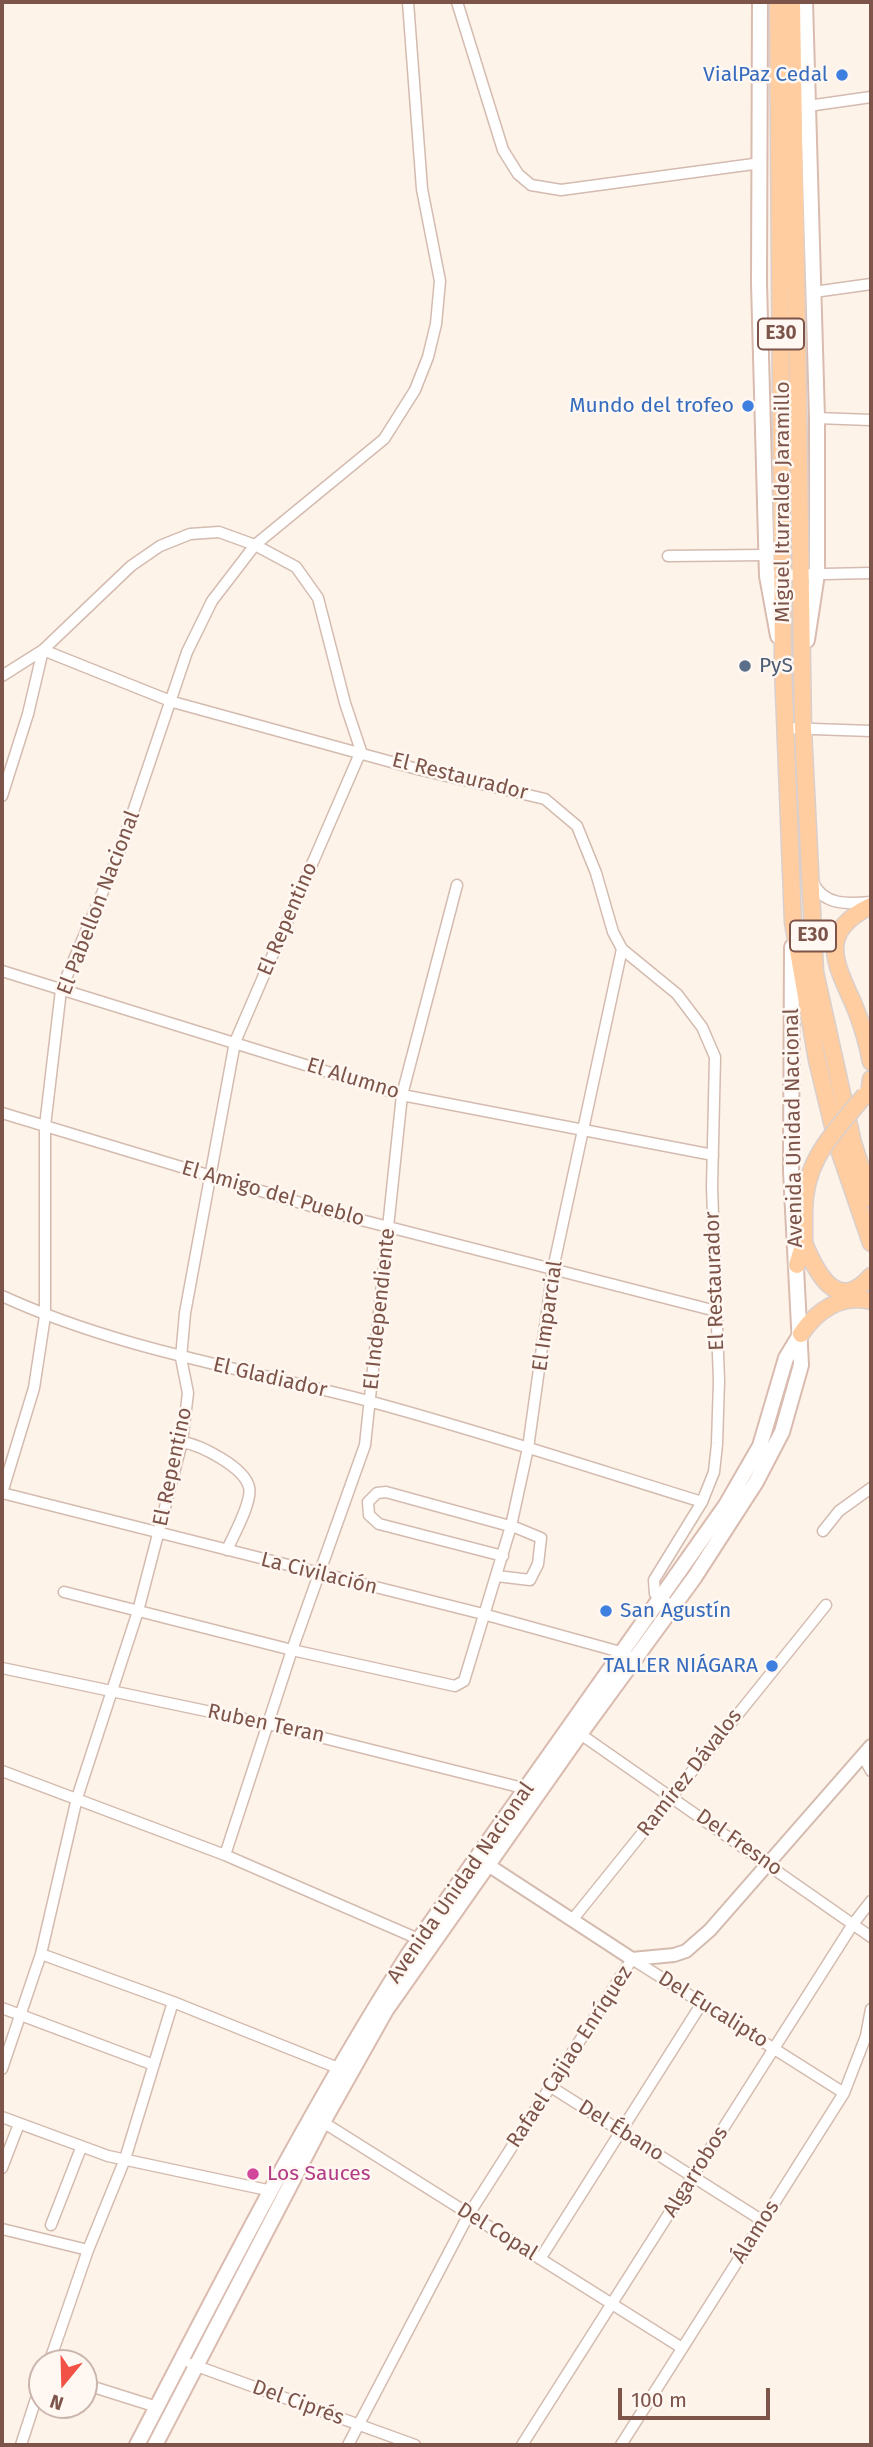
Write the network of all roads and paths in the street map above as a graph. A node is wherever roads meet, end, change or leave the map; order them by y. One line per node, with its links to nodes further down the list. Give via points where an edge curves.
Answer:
1 (408, 2): 14 (street, El Pabellon Nacional, via 422,189 440,281 428,357 402,414 384,439)
2 (457, 2): 9 (street, via 503,150 531,185 561,190)
3 (760, 2): 9 (main road, Miguel Iturralde Jaramillo)
4 (778, 2): 18 (main road, Miguel Iturralde Jaramillo / E30)
5 (792, 2): 18 (main road, Miguel Iturralde Jaramillo / E30)
6 (805, 2): 8 (main road, Miguel Iturralde Jaramillo)
7 (871, 97): 8 (street)
8 (808, 106): 11 (main road, Miguel Iturralde Jaramillo)
9 (761, 163): 15 (main road, Miguel Iturralde Jaramillo)
10 (871, 284): 11 (street)
11 (814, 292): 12 (main road, Miguel Iturralde Jaramillo)
12 (817, 418): 13 (street); 19 (main road, Miguel Iturralde Jaramillo)
13 (871, 420)
14 (255, 545): 21 (street, via 219,532 190,534 160,546 131,566); 25 (street, El Pabellon Nacional, via 200,621); 29 (street, via 296,567 318,597)
15 (766, 555): 16 (street); 20 (main road, Miguel Iturralde Jaramillo)
16 (668, 556)
17 (871, 573): 19 (street)
18 (792, 574): 19 (street); 20 (street); 22 (main road, Miguel Iturralde Jaramillo / E30); 23 (main road, Miguel Iturralde Jaramillo / E30)
19 (817, 574): 22 (main road, Miguel Iturralde Jaramillo)
20 (767, 578): 23 (main road, Miguel Iturralde Jaramillo)
21 (43, 650): 24 (street); 25 (street, El Restaurador); 30 (street)
22 (803, 665): 27 (main road, Miguel Iturralde Jaramillo / E30)
23 (783, 666): 26 (main road, Miguel Iturralde Jaramillo / E30)
24 (2, 676)
25 (173, 702): 29 (street, El Restaurador); 37 (street, El Pabellon Nacional, via 118,856)
26 (785, 727): 27 (street); 34 (main road, Miguel Iturralde Jaramillo / E30)
27 (803, 730): 28 (street); 31 (main road, Miguel Iturralde Jaramillo / E30)
28 (871, 731)
29 (361, 751): 35 (street, El Restaurador, via 545,799 577,826); 38 (street, El Repentino)
30 (2, 796)
31 (809, 868): 33 (street, via 823,896 847,904); 48 (main road, Miguel Iturralde Jaramillo / E30, via 815,972 853,1143)
32 (457, 885): 42 (street, El Independiente)
33 (871, 904): 39 (main road, via 846,922 834,951 866,1035)
34 (793, 922): 50 (main road, Miguel Iturralde Jaramillo / E30, via 835,1135); 52 (main road, Avenida Unidad Nacional, via 791,1171)
35 (622, 949): 45 (street, El Imparcial); 46 (street, El Restaurador, via 677,994 702,1027 715,1058)
36 (2, 971): 37 (street, El Alumno)
37 (61, 990): 38 (street, El Alumno); 44 (street, El Pabellon Nacional)
38 (235, 1042): 42 (street, El Alumno); 47 (street, El Repentino)
39 (871, 1062)
40 (871, 1079): 41 (main road)
41 (869, 1089): 51 (main road, bridge, via 814,1160 804,1187)
42 (402, 1095): 45 (street, El Alumno); 49 (street, El Independiente)
43 (2, 1113): 44 (street)
44 (45, 1126): 47 (street, El Amigo del Pueblo); 58 (street, El Pabellon Nacional)
45 (585, 1132): 46 (street, El Alumno); 53 (street, El Imparcial)
46 (713, 1155): 57 (street, El Restaurador)
47 (209, 1178): 49 (street, El Amigo del Pueblo); 60 (street, El Repentino)
48 (871, 1199)
49 (388, 1226): 53 (street, El Amigo del Pueblo); 61 (street, El Independiente)
50 (871, 1242)
51 (804, 1243): 52 (main road); 54 (main road, via 816,1273 828,1286 856,1288)
52 (797, 1265): 59 (main road, Avenida Unidad Nacional)
53 (553, 1269): 57 (street, El Amigo del Pueblo); 63 (street, El Imparcial)
54 (871, 1276)
55 (2, 1296): 58 (street, El Gladiador)
56 (871, 1301): 59 (main road, via 835,1304 810,1321)
57 (716, 1311): 66 (street, El Restaurador, via 717,1444 714,1472)
58 (45, 1316): 60 (street, El Gladiador); 65 (street, El Pabellon Nacional, via 34,1388)
59 (801, 1334): 75 (main road, Avenida Unidad Nacional, via 786,1358 760,1446)
60 (181, 1358): 61 (street, El Gladiador); 62 (street, El Repentino, via 188,1393)
61 (371, 1402): 63 (street, El Gladiador); 72 (street, El Independiente, via 365,1445)
62 (182, 1442): 69 (street, El Repentino); 70 (street, via 212,1452 241,1474 249,1487)
63 (528, 1448): 66 (street, El Gladiador); 67 (street, El Imparcial)
64 (871, 1488): 68 (street, via 849,1502)
65 (2, 1493): 69 (street, La Civilación)
66 (702, 1502): 75 (street, El Restaurador, via 654,1580 655,1594)
67 (511, 1526): 71 (street, El Imparcial); 71 (street, via 386,1492 368,1502 369,1516 379,1524); 73 (street, via 541,1538 538,1564 526,1581)
68 (823, 1531)
69 (159, 1533): 70 (street, La Civilación); 77 (street, El Repentino)
70 (227, 1550): 72 (street, La Civilación)
71 (503, 1556): 73 (street, El Imparcial)
72 (319, 1574): 78 (street, La Civilación); 79 (street, El Independiente)
73 (497, 1576): 78 (street, El Imparcial)
74 (64, 1592): 77 (street)
75 (667, 1603): 80 (main road, Avenida Unidad Nacional)
76 (826, 1605): 89 (street, Ramírez Dávalos)
77 (138, 1611): 79 (street); 82 (street, El Repentino)
78 (483, 1614): 79 (street, El Imparcial, via 464,1681 455,1686); 80 (street, La Civilación)
79 (292, 1650): 83 (street, El Independiente)
80 (629, 1657): 84 (main road, Avenida Unidad Nacional)
81 (2, 1668): 82 (street, Ruben Teran)
82 (113, 1692): 83 (street, Ruben Teran); 90 (street, El Repentino)
83 (268, 1724): 88 (street, Ruben Teran); 91 (street, El Independiente)
84 (575, 1731): 88 (main road, Avenida Unidad Nacional); 89 (street, Del Fresno); 92 (main road, Avenida Unidad Nacional)
85 (867, 1751): 87 (street); 93 (street, Rafael Cajiao Enríquez)
86 (2, 1771): 90 (street)
87 (871, 1771)
88 (527, 1789): 92 (main road, Avenida Unidad Nacional)
89 (672, 1797): 93 (street, Del Fresno); 95 (street, Ramírez Dávalos)
90 (78, 1798): 91 (street); 99 (street, El Repentino)
91 (225, 1855): 98 (street)
92 (483, 1861): 95 (street, Del Eucalipto); 98 (main road, Avenida Unidad Nacional)
93 (768, 1864): 96 (street, Del Fresno); 100 (street, Rafael Cajiao Enríquez, via 686,1951 657,1959)
94 (871, 1901): 96 (street, Algarrobos)
95 (573, 1919): 100 (street, Del Eucalipto)
96 (853, 1924): 97 (street, Del Fresno); 106 (street, Algarrobos)
97 (871, 1937)
98 (425, 1941): 108 (main road, Avenida Unidad Nacional); 113 (main road, Avenida Unidad Nacional)
99 (41, 1954): 101 (street); 105 (street, El Repentino)
100 (632, 1959): 102 (street, Del Eucalipto); 110 (street, Rafael Cajiao Enríquez)
101 (173, 2002): 107 (street); 108 (street)
102 (702, 2003): 106 (street, Del Eucalipto); 115 (street)
103 (2, 2008): 105 (street)
104 (871, 2009): 111 (street, Álamos, via 855,2072)
105 (19, 2014): 107 (street); 109 (street, El Repentino)
106 (774, 2049): 111 (street, Del Eucalipto); 119 (street, Algarrobos)
107 (154, 2065): 117 (street)
108 (338, 2068): 113 (main road, Avenida Unidad Nacional)
109 (2, 2069)
110 (551, 2087): 115 (street, Del Ébano); 121 (street, Rafael Cajiao Enríquez)
111 (844, 2093): 122 (street, Álamos)
112 (2, 2117): 114 (street)
113 (318, 2119): 120 (main road, Avenida Unidad Nacional); 121 (street, Del Copal); 131 (main road, Avenida Unidad Nacional)
114 (19, 2124): 116 (street); 118 (street)
115 (621, 2131): 119 (street, Del Ébano); 126 (street)
116 (81, 2148): 117 (street); 123 (street)
117 (125, 2160): 120 (street); 125 (street)
118 (2, 2168)
119 (693, 2176): 122 (street, Del Ébano); 127 (street, Algarrobos)
120 (272, 2191): 130 (main road, Avenida Unidad Nacional)
121 (469, 2214): 126 (street, Del Copal); 135 (street, Rafael Cajiao Enríquez)
122 (763, 2221): 128 (street, Álamos)
123 (51, 2225)
124 (2, 2229): 125 (street)
125 (88, 2250): 129 (street)
126 (540, 2259): 127 (street, Del Copal)
127 (612, 2304): 128 (street, Del Copal); 141 (street, Algarrobos)
128 (682, 2348): 142 (street, Álamos)
129 (53, 2349)
130 (182, 2360): 131 (street, Del Ciprés); 133 (main road, Avenida Unidad Nacional)
131 (197, 2366): 135 (street, Del Ciprés); 138 (main road, Avenida Unidad Nacional)
132 (98, 2388): 133 (street)
133 (158, 2407): 137 (main road, Avenida Unidad Nacional)
134 (29, 2419): 136 (street)
135 (358, 2424): 139 (street, Rafael Cajiao Enríquez); 140 (street, Del Ciprés)
136 (21, 2445)
137 (137, 2445)
138 (155, 2445)
139 (348, 2445)
140 (415, 2445)
141 (522, 2445)
142 (621, 2445)

